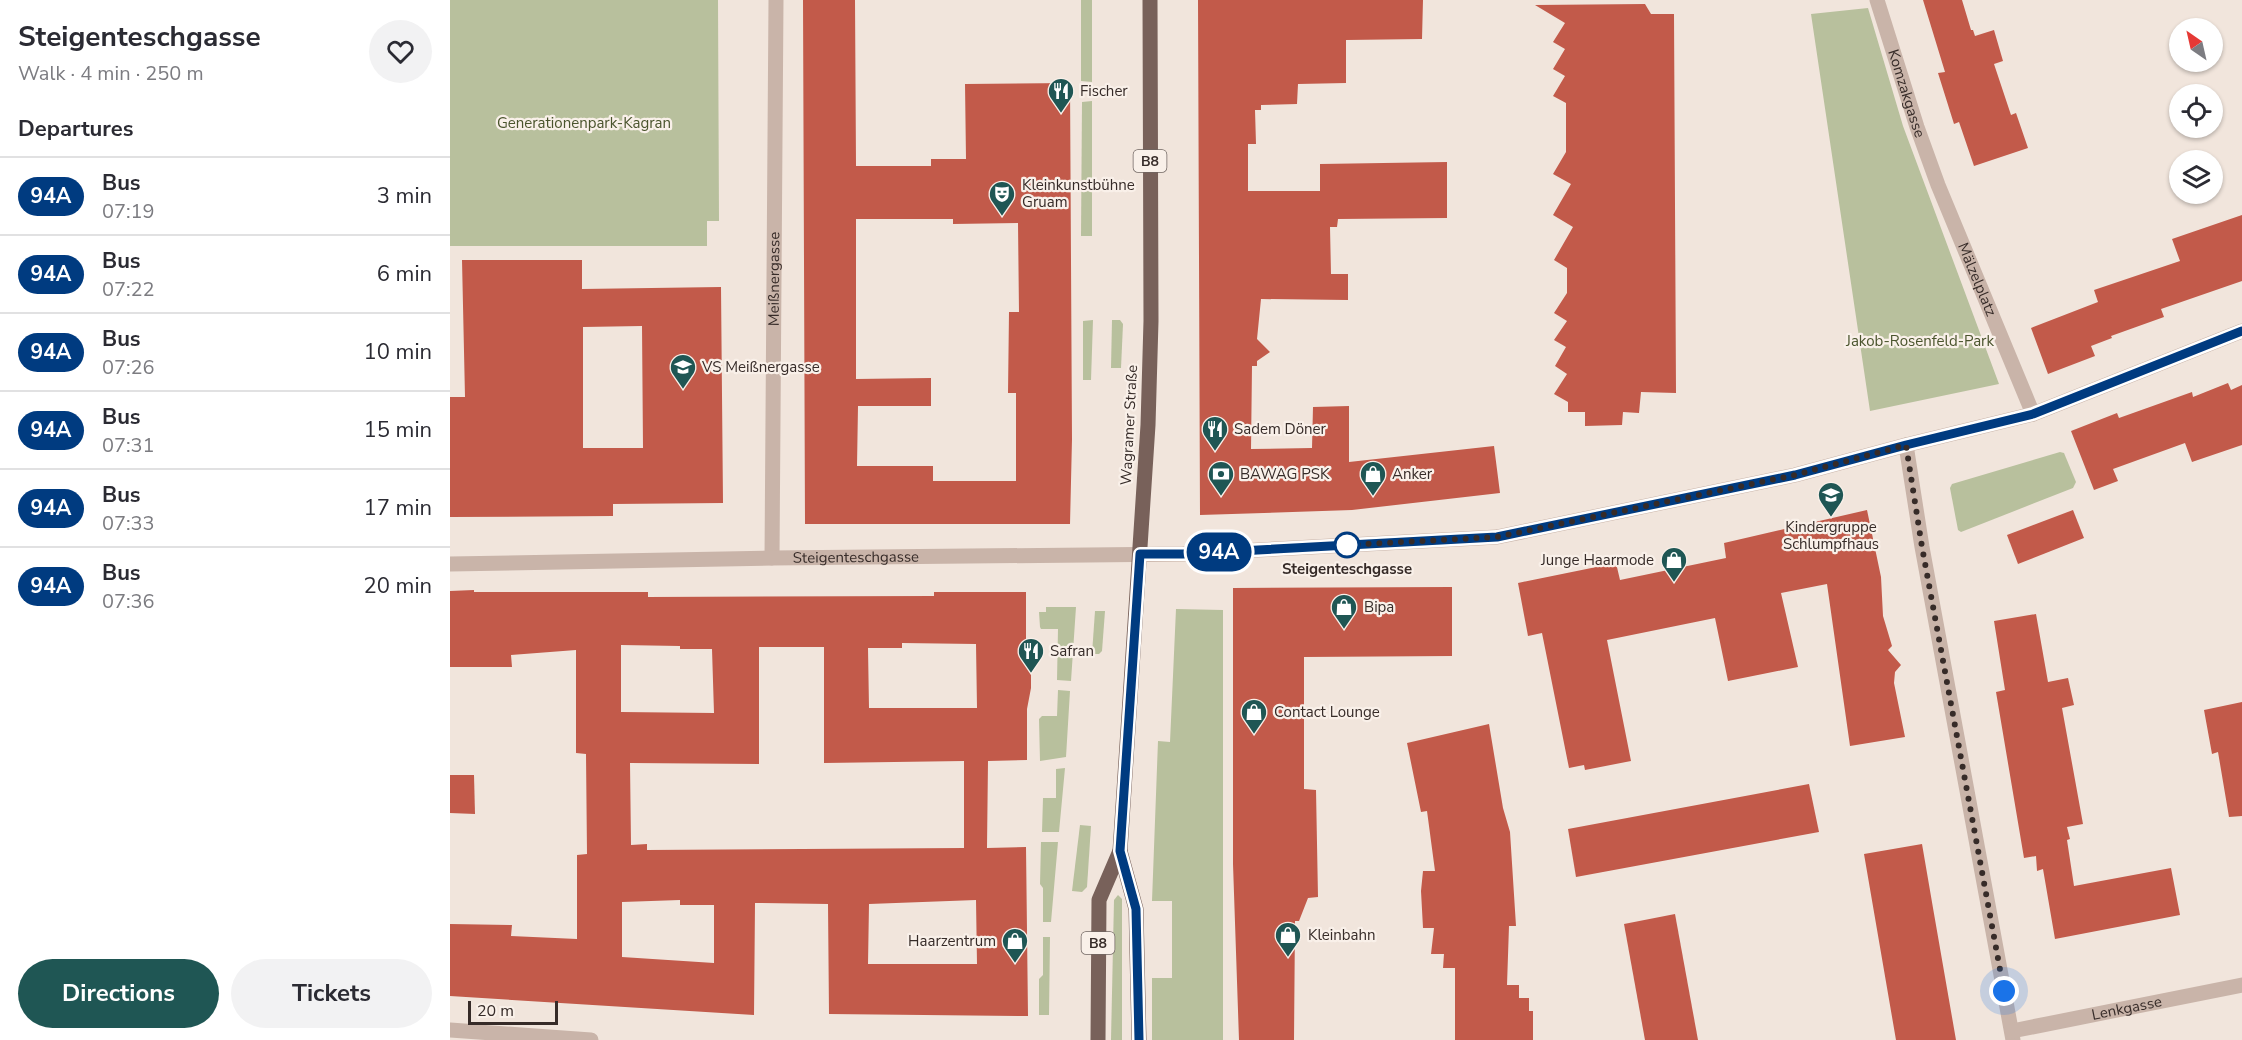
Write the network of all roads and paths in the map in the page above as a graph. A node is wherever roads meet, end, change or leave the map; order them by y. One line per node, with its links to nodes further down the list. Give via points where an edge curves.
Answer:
1 (776, 0): 9 (street, Meißnergasse)
2 (1150, 0): 8 (main road, Wagramer Straße / B8, via 1151,321)
3 (1877, 0): 4 (street, Komzakgasse)
4 (1938, 185): 6 (street, Mälzelplatz)
5 (2242, 331): 6 (street)
6 (2033, 414): 7 (street)
7 (1906, 445): 8 (street, Steigenteschgasse, via 1795,475 1497,537); 14 (street)
8 (1140, 554): 9 (street, Steigenteschgasse); 11 (main road, Wagramer Straße / B8)
9 (772, 558): 10 (street, Steigenteschgasse)
10 (450, 564)
11 (1120, 851): 16 (main road, Wagramer Straße / B8, via 1099,900); 17 (main road, Wagramer Straße / B8, via 1136,909)
12 (2242, 985): 14 (street, Lenkgasse)
13 (450, 1030): 15 (street)
14 (2013, 1036)
15 (591, 1040)
16 (1098, 1040)
17 (1139, 1040)

